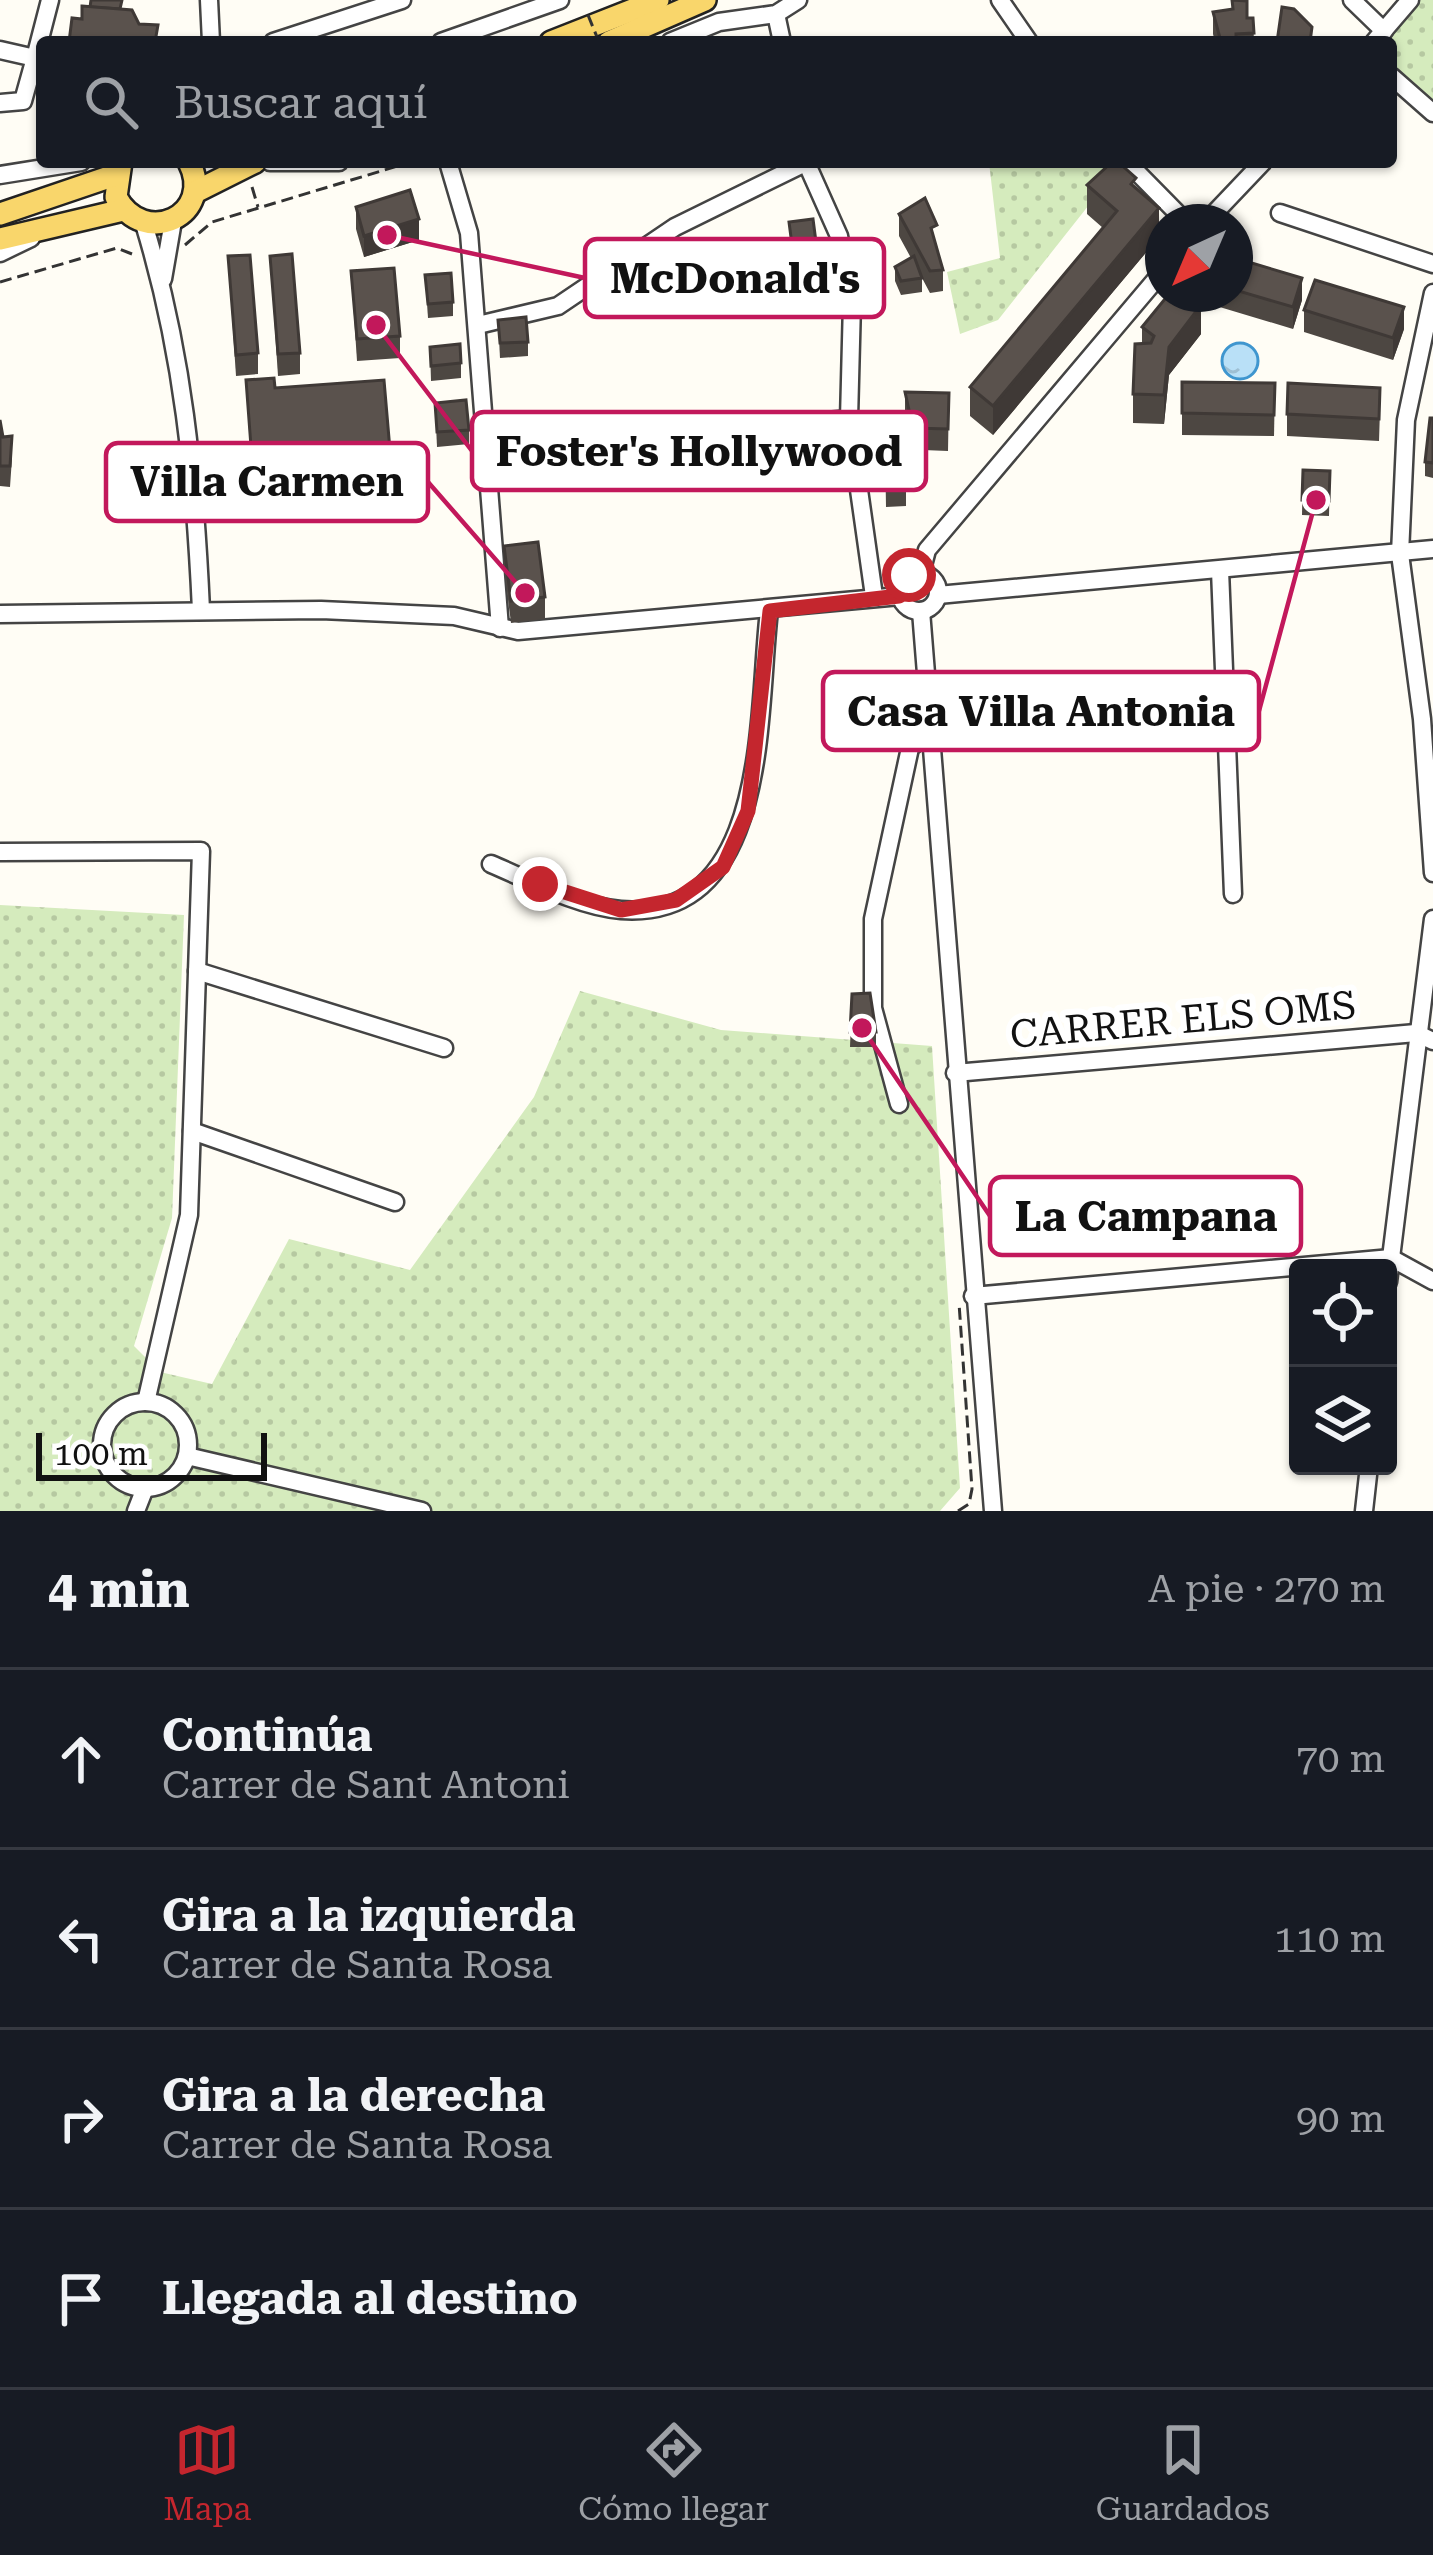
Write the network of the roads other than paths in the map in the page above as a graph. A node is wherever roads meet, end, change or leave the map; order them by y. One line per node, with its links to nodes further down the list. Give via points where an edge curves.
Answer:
1 (50, 0): 12 (street)
2 (209, 0): 13 (street)
3 (402, 0): 14 (street)
4 (658, 0): 16 (main road)
5 (705, 0): 17 (main road)
6 (798, 0): 11 (street)
7 (1000, 0): 20 (street)
8 (1352, 0): 21 (street)
9 (1410, 0): 21 (street)
10 (550, 2): 15 (street)
11 (776, 14): 18 (street); 19 (street)
12 (41, 36)
13 (211, 36)
14 (291, 36)
15 (458, 36)
16 (566, 36)
17 (623, 36)
18 (684, 36)
19 (781, 36)
20 (1025, 36)
21 (1379, 36)
22 (0, 50): 24 (street)
23 (36, 54): 24 (street)
24 (35, 58): 26 (street, via 23,101)
25 (1397, 81): 27 (street)
26 (0, 103)
27 (1433, 113)
28 (36, 168): 37 (street)
29 (118, 168): 41 (main road); 43 (main road)
30 (190, 168): 38 (main road)
31 (243, 168): 38 (main road)
32 (450, 168): 53 (street, via 469,232)
33 (794, 168): 53 (street, via 675,227 558,306)
34 (809, 168): 54 (street, via 839,236 852,303)
35 (1133, 168): 39 (street)
36 (1257, 168): 40 (street)
37 (4, 172)
38 (195, 192): 44 (main road)
39 (1168, 204)
40 (1223, 204)
41 (123, 210): 45 (main road); 46 (main road)
42 (1280, 213): 49 (street)
43 (0, 214)
44 (173, 221): 45 (main road); 50 (street)
45 (144, 224): 50 (street)
46 (49, 226): 47 (main road); 48 (street)
47 (0, 238)
48 (0, 254)
49 (1433, 264)
50 (163, 279): 63 (street, via 196,482)
51 (1145, 293): 59 (street, via 927,550)
52 (1433, 293): 57 (street, via 1406,420)
53 (478, 325): 55 (street)
54 (849, 418): 55 (street); 61 (street)
55 (490, 451): 67 (street)
56 (1433, 549): 57 (street)
57 (1400, 554): 58 (street); 68 (street)
58 (1220, 570): 60 (street); 73 (street)
59 (921, 573): 60 (street, via 934,580); 62 (street, via 904,579)
60 (938, 595): 65 (street)
61 (874, 596): 62 (street); 64 (street)
62 (899, 596): 65 (street)
63 (201, 610): 66 (street); 67 (street, via 454,616)
64 (770, 611): 67 (street); 71 (street, via 748,811 723,867 676,900 621,910)
65 (922, 611): 69 (street)
66 (0, 614)
67 (500, 628)
68 (1428, 720): 72 (street)
69 (929, 732): 78 (street); 79 (street, via 910,748 873,919 873,1008)
70 (0, 852): 75 (street, via 201,851)
71 (491, 864)
72 (1433, 873)
73 (1233, 894)
74 (1433, 920): 76 (street)
75 (197, 970): 77 (street); 80 (street)
76 (1424, 1037): 78 (street, CARRER ELS OMS); 82 (street)
77 (444, 1048)
78 (955, 1073): 84 (street)
79 (898, 1104)
80 (192, 1131): 81 (street); 85 (street, via 189,1215)
81 (394, 1202)
82 (1390, 1258): 83 (street); 84 (street)
83 (1433, 1281)
84 (974, 1296): 91 (street)
85 (146, 1402): 86 (street, via 179,1418); 88 (street, via 111,1419 102,1444 110,1470)
86 (187, 1456): 88 (street, via 172,1479); 90 (street)
87 (1368, 1475): 92 (street)
88 (145, 1488): 89 (street)
89 (136, 1511)
90 (422, 1511)
91 (994, 1511)
92 (1364, 1511)

